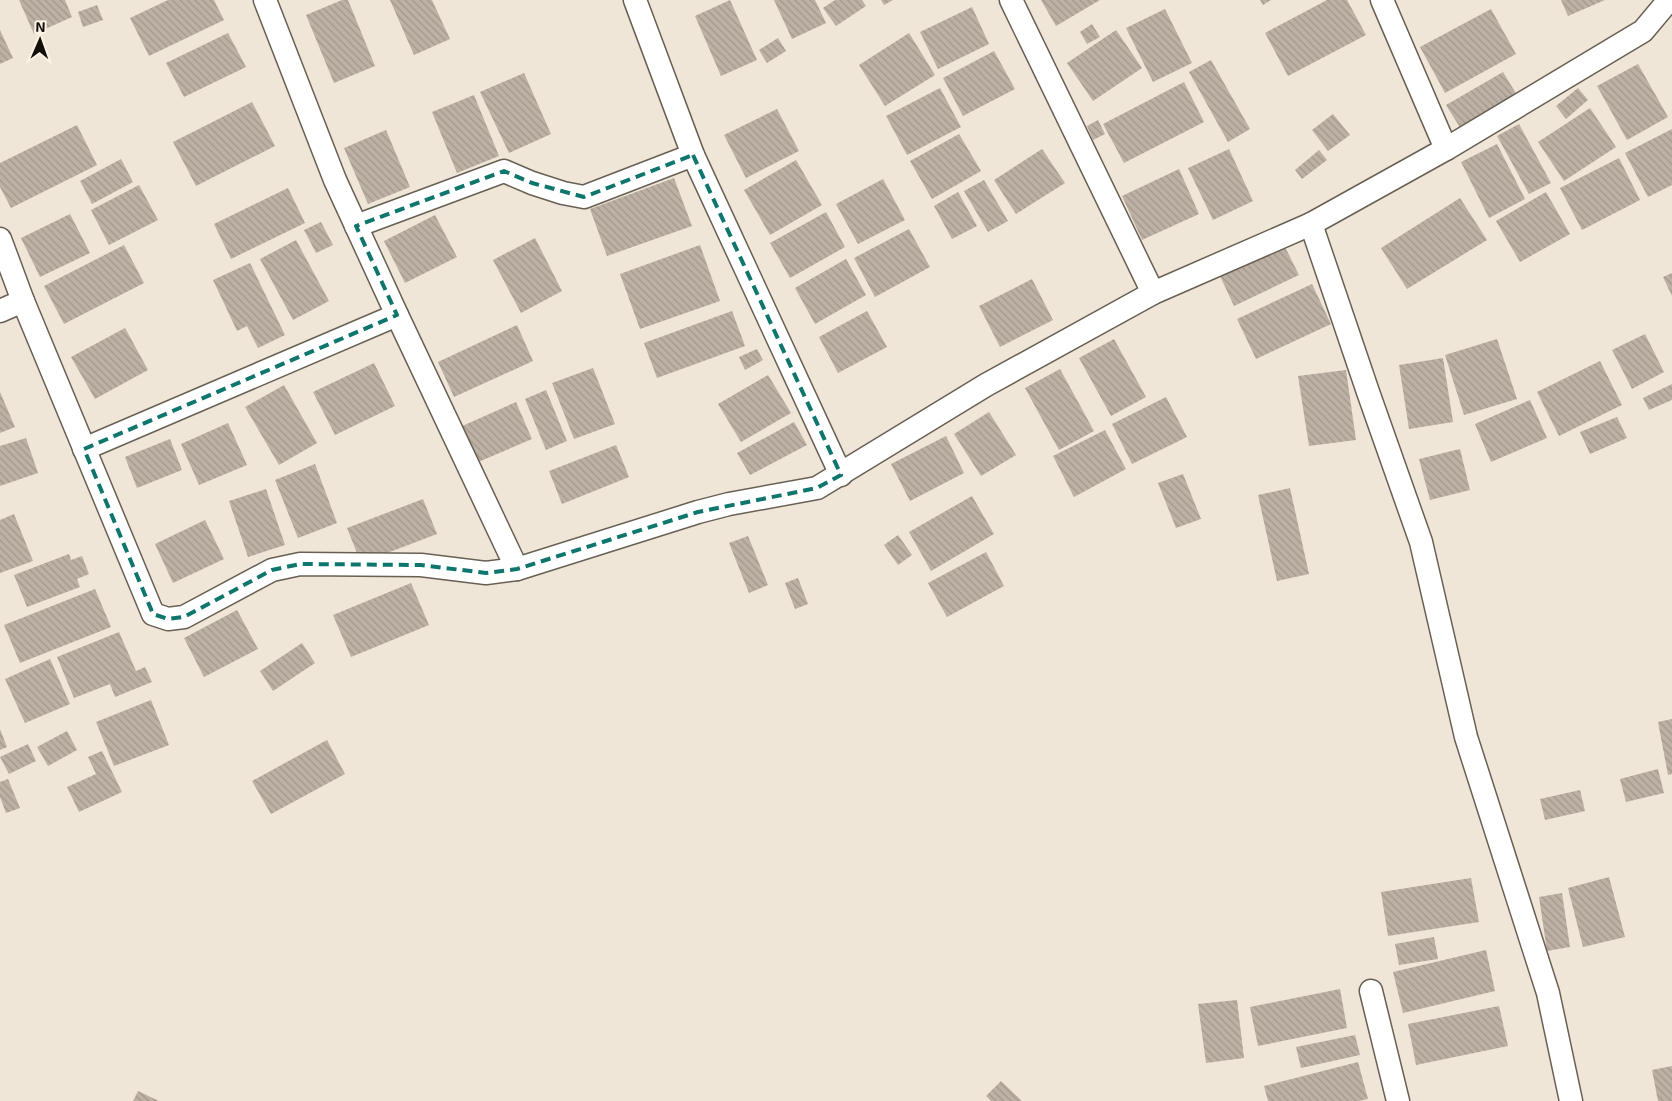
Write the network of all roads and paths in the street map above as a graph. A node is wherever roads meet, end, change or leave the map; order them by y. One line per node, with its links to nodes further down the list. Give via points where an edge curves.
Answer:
1 (265, 0): 9 (street)
2 (635, 0): 7 (street)
3 (1011, 0): 11 (street)
4 (1382, 0): 6 (street)
5 (1669, 0): 6 (street, via 1643,31)
6 (1446, 149): 8 (street)
7 (693, 155): 9 (street, via 584,197 564,194 504,171); 16 (street)
8 (1311, 224): 11 (street); 20 (street, via 1421,542 1466,737 1548,993)
9 (356, 226): 14 (street)
10 (0, 239): 12 (street)
11 (1153, 293): 16 (street, via 986,386)
12 (23, 301): 13 (street); 15 (street)
13 (0, 311)
14 (397, 315): 15 (street); 17 (street)
15 (84, 449): 17 (street, via 153,614 168,619 184,617 272,570 300,564 421,565 486,573)
16 (841, 475): 17 (street, via 817,488 698,512)
17 (518, 569)
18 (1371, 991): 19 (street)
19 (1398, 1101)
20 (1571, 1101)

